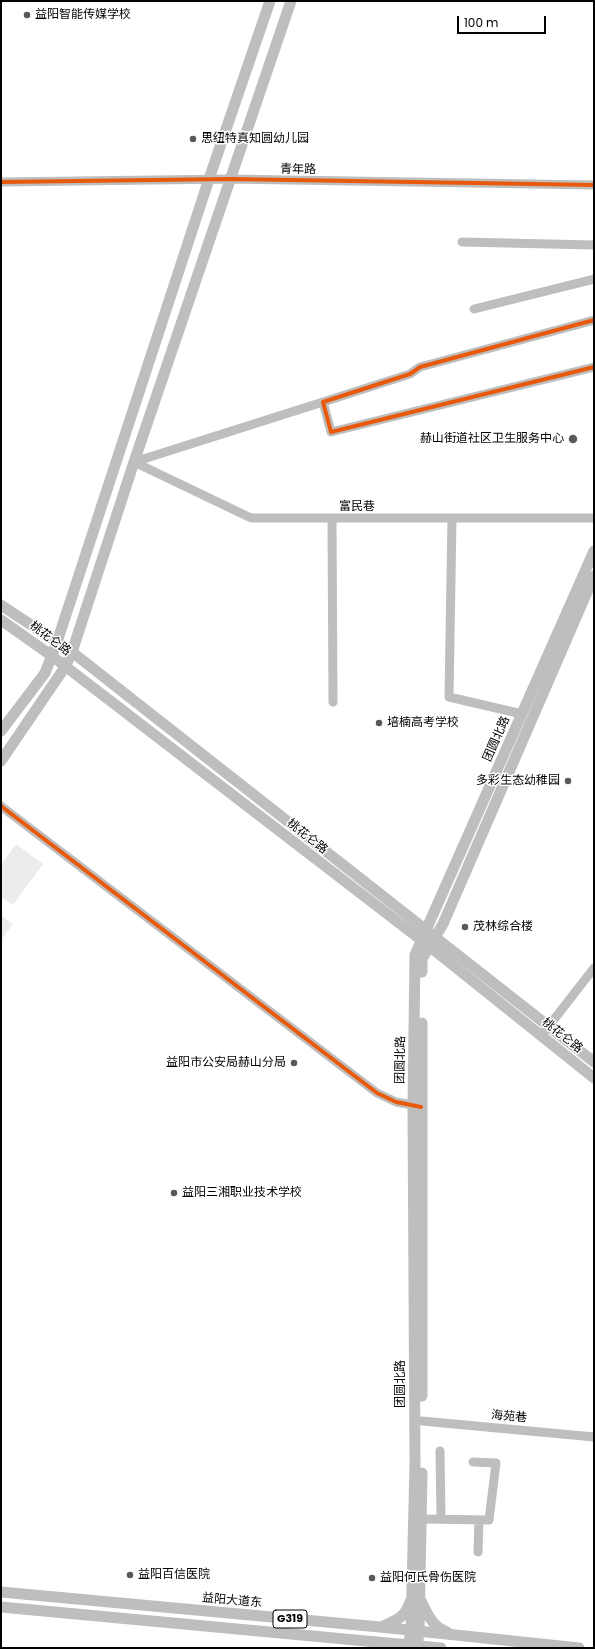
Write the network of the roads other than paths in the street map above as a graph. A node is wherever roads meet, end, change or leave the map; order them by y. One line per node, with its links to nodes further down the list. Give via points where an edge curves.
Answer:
1 (270, 1): 3 (main road)
2 (291, 1): 4 (main road)
3 (208, 179): 4 (street, 青年路); 5 (street, 青年路); 22 (main road)
4 (230, 179): 6 (street, 青年路); 14 (main road)
5 (1, 182)
6 (594, 185)
7 (462, 242): 8 (street)
8 (594, 245)
9 (594, 279): 10 (street)
10 (474, 309)
11 (594, 320): 13 (street, via 420,367 410,374)
12 (594, 367): 13 (street, via 331,432)
13 (323, 402): 14 (street)
14 (134, 462): 17 (street, 富民巷, via 251,518); 23 (main road)
15 (452, 518): 16 (street, 富民巷); 17 (street, 富民巷); 27 (street, via 449,697)
16 (594, 518)
17 (332, 519): 26 (street)
18 (594, 551): 27 (main road, 团圆北路)
19 (594, 576): 31 (main road, 团圆北路)
20 (1, 605): 22 (main road, 桃花仑路)
21 (1, 620): 24 (main road, 桃花仑路)
22 (57, 642): 23 (main road, 桃花仑路); 24 (main road)
23 (72, 652): 25 (main road); 31 (main road, 桃花仑路)
24 (52, 656): 25 (main road, 桃花仑路); 28 (main road, via 45,672)
25 (65, 667): 29 (main road); 31 (main road, 桃花仑路)
26 (333, 702)
27 (522, 714): 31 (main road, 团圆北路)
28 (1, 731)
29 (1, 761)
30 (1, 806): 37 (street, via 377,1093 396,1102)
31 (428, 939): 33 (main road, 桃花仑路); 34 (main road, 桃花仑路); 37 (main road, 团圆北路, via 422,960)
32 (594, 968): 33 (street)
33 (548, 1027): 34 (street); 35 (main road, 桃花仑路)
34 (541, 1037): 36 (main road, 桃花仑路)
35 (594, 1062)
36 (594, 1078)
37 (417, 1106): 38 (main road, 团圆北路); 47 (main road, 团圆北路)
38 (422, 1421): 39 (street, 海苑巷); 42 (main road, 团圆北路)
39 (594, 1437)
40 (440, 1451): 43 (street)
41 (473, 1462): 44 (street, via 496,1463 489,1520)
42 (422, 1519): 43 (street); 47 (main road, 团圆北路)
43 (441, 1519): 44 (street)
44 (479, 1520): 45 (street)
45 (478, 1552)
46 (1, 1592): 49 (main road, 益阳大道东 / G319)
47 (416, 1597): 49 (main road, via 406,1612 395,1621); 50 (main road, 团圆北路); 51 (main road, via 439,1629)
48 (1, 1606): 52 (main road, G319)
49 (380, 1627): 50 (main road, 益阳大道东 / G319)
50 (415, 1631): 51 (main road, 益阳大道东 / G319); 53 (main road, 团圆北路)
51 (454, 1635): 56 (main road, 益阳大道东 / G319)
52 (366, 1640): 53 (main road, G319); 54 (main road)
53 (412, 1647): 55 (main road, G319)
54 (378, 1648)
55 (441, 1648)
56 (580, 1648)

